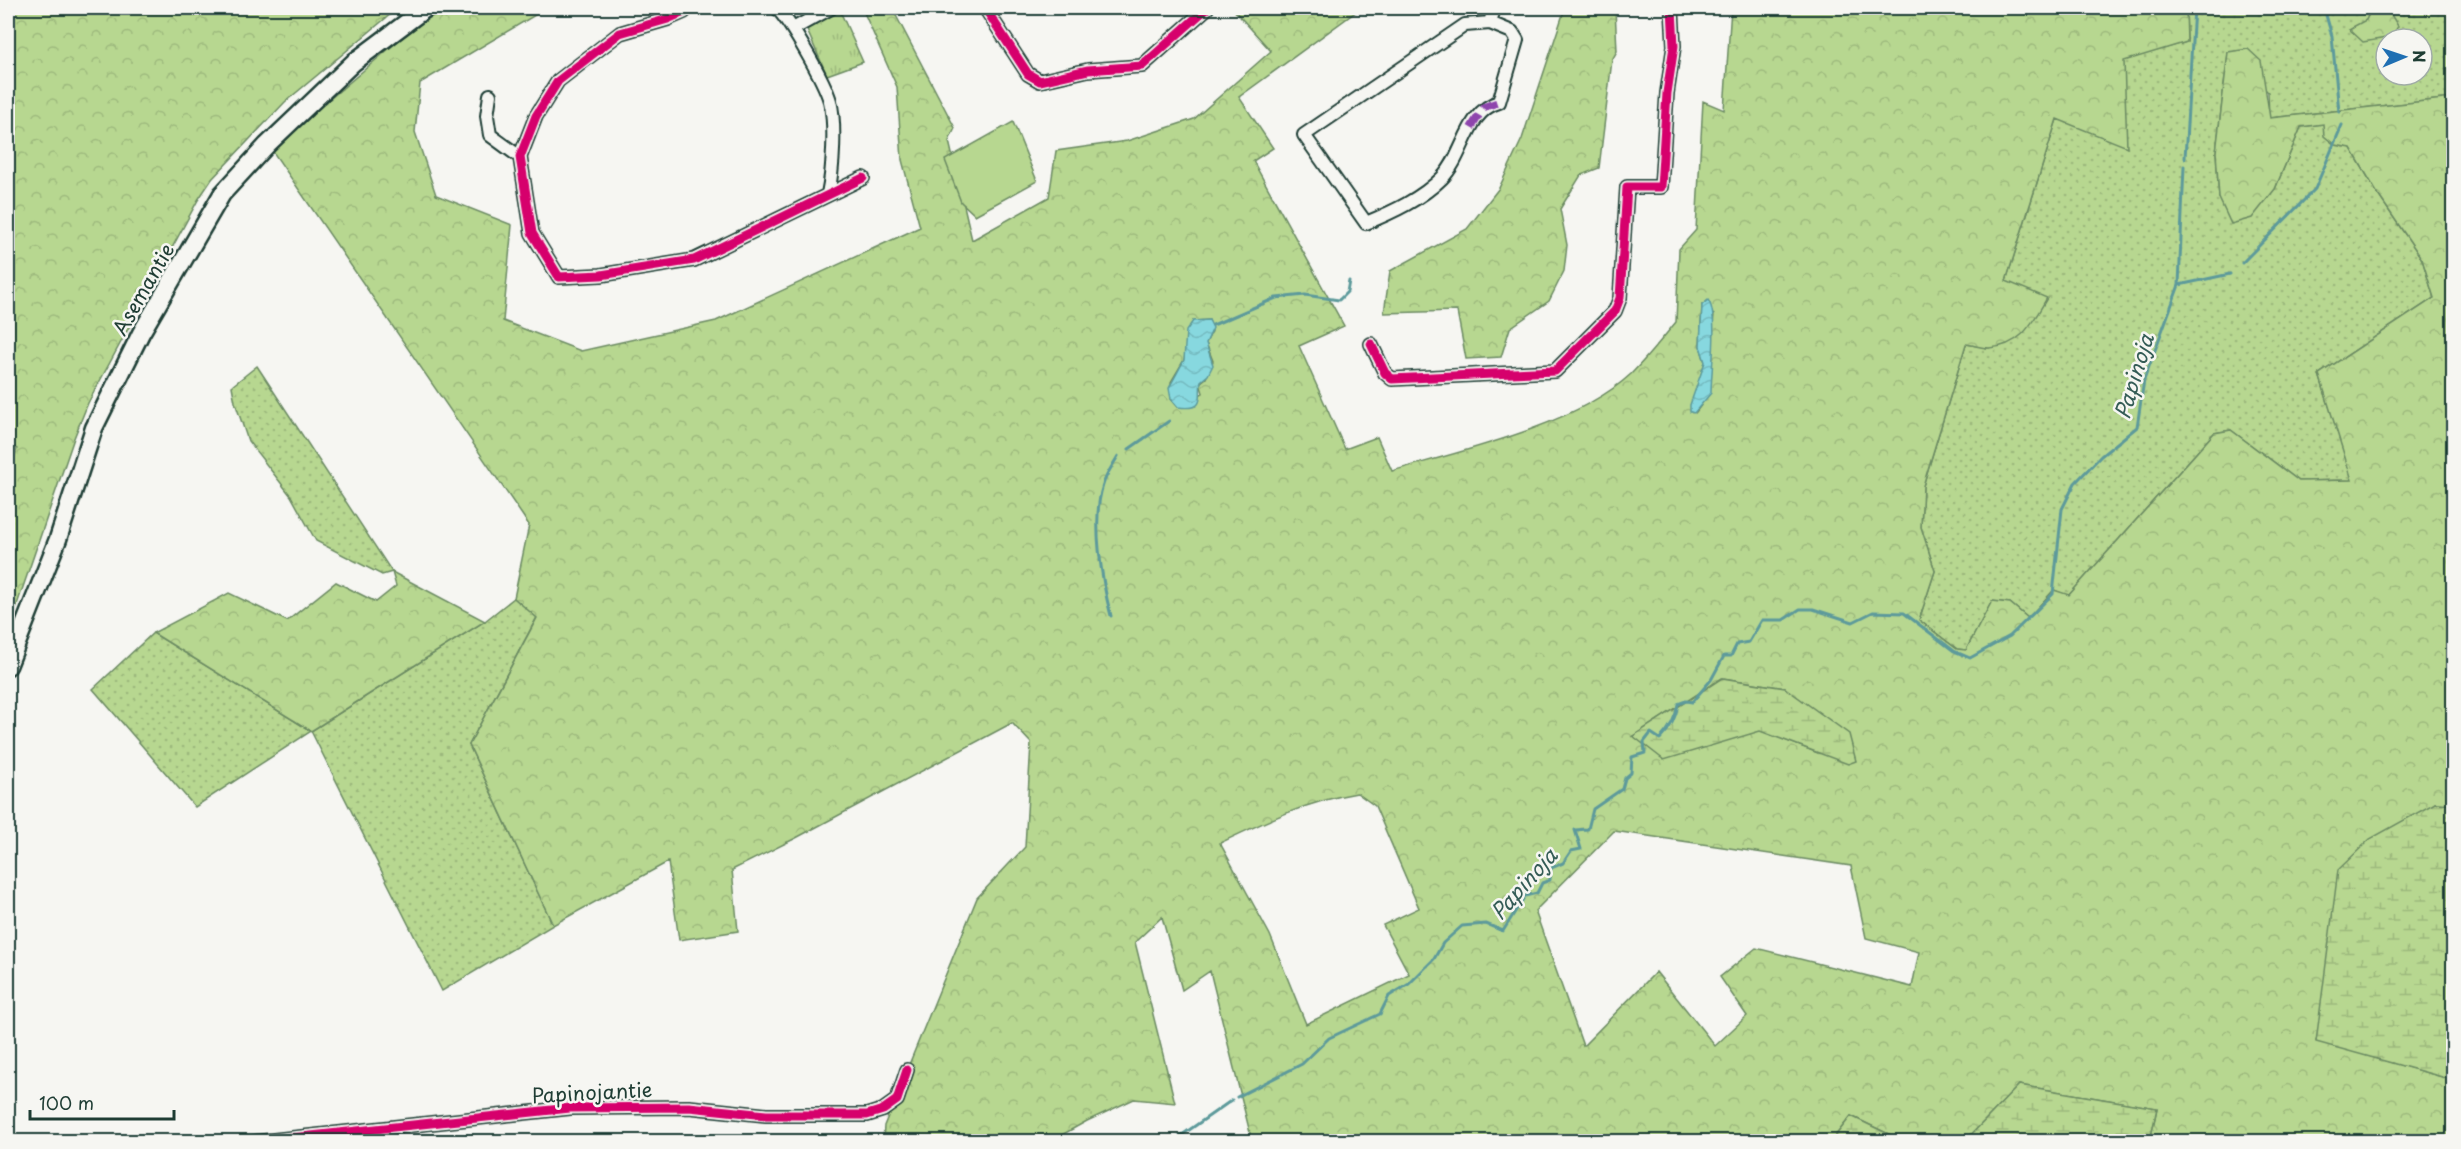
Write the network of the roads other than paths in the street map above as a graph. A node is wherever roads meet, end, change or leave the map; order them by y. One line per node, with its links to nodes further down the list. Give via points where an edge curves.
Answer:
1 (426, 8): 16 (main road, Asemantie, via 354,62 222,194 141,333 94,428 58,539)
2 (687, 8): 12 (street, via 668,19 620,33 558,81 536,116)
3 (777, 8): 10 (street)
4 (831, 8): 10 (street)
5 (985, 8): 6 (street, via 1028,74 1040,81 1088,70 1142,66)
6 (1207, 8)
7 (1494, 8): 9 (street)
8 (1672, 8): 15 (street, via 1674,46 1661,187 1627,187 1620,298 1615,311 1555,371 1392,379)
9 (1490, 23): 9 (street, via 1465,25 1304,135 1366,223 1411,202 1443,177 1479,112 1499,102 1517,40 1512,32)
10 (793, 29): 14 (street, via 829,98 832,114)
11 (490, 95): 12 (street, via 490,135)
12 (520, 157): 14 (street, via 532,233 559,277 601,275 694,260)
13 (863, 178): 14 (street)
14 (828, 194)
15 (1371, 344)
16 (8, 666)
17 (907, 1070): 18 (street, Papinojantie, via 897,1100 867,1115 766,1115 689,1107 570,1108)
18 (277, 1141): 19 (street, Papinojantie)
19 (255, 1142)

